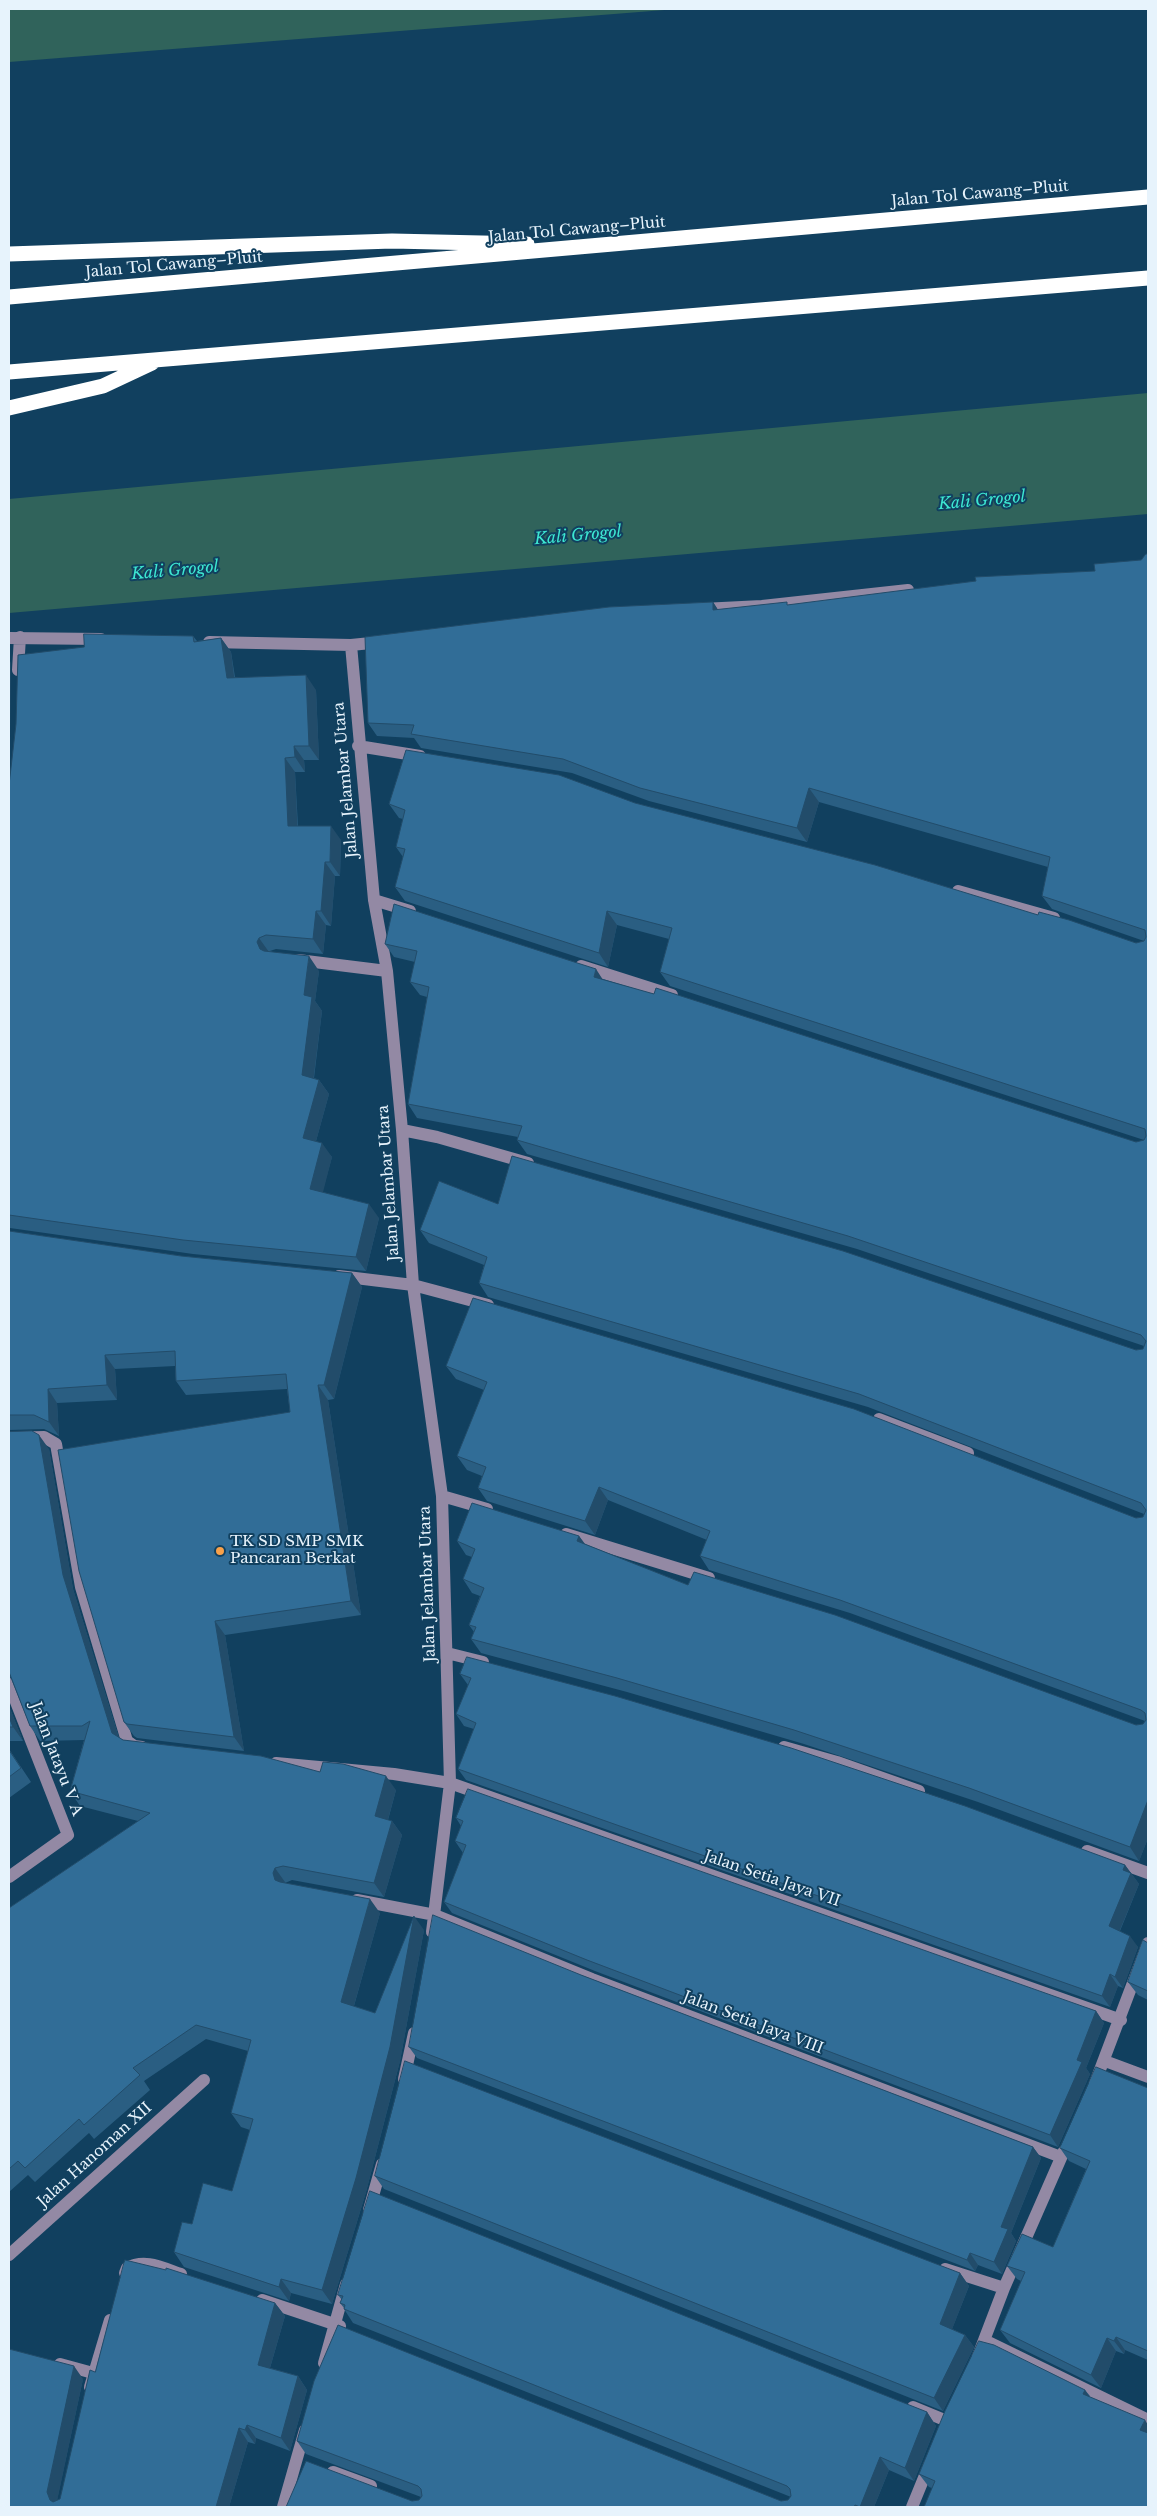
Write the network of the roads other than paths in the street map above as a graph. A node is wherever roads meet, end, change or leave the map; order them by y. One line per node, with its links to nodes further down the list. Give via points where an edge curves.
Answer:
1 (1148, 197): 2 (highway, Jalan Tol Cawang–Pluit)
2 (591, 246): 3 (highway, via 392,241); 5 (highway, Jalan Tol Cawang–Pluit)
3 (9, 254)
4 (1148, 278): 6 (highway)
5 (9, 297)
6 (162, 359): 7 (highway); 8 (highway, via 103,386)
7 (9, 372)
8 (9, 408)
9 (926, 588): 10 (street, via 762,606)
10 (685, 610)
11 (14, 638): 13 (street); 16 (street)
12 (398, 639): 15 (street)
13 (117, 640)
14 (195, 642): 15 (street)
15 (351, 646): 17 (street, Jalan Jelambar Utara)
16 (18, 686)
17 (358, 746): 18 (street); 20 (street, Jalan Jelambar Utara)
18 (436, 759)
19 (942, 887): 22 (street)
20 (374, 900): 21 (street); 25 (street, Jalan Jelambar Utara)
21 (427, 916)
22 (1062, 921)
23 (284, 959): 25 (street)
24 (569, 962): 26 (street)
25 (387, 971): 27 (street, Jalan Jelambar Utara)
26 (683, 999)
27 (402, 1130): 28 (street); 30 (street, Jalan Jelambar Utara)
28 (541, 1166)
29 (326, 1275): 30 (street)
30 (413, 1285): 31 (street); 35 (street, Jalan Jelambar Utara)
31 (496, 1307)
32 (866, 1415): 34 (street)
33 (9, 1438): 43 (street, via 44,1437 56,1444 81,1588 127,1741 134,1746)
34 (978, 1457)
35 (442, 1496): 36 (street); 39 (street, Jalan Jelambar Utara)
36 (499, 1513)
37 (556, 1531): 38 (street)
38 (725, 1583)
39 (447, 1653): 40 (street); 45 (street, Jalan Jelambar Utara)
40 (499, 1666)
41 (9, 1684): 49 (street, Jalan Jatayu V A, via 68,1836)
42 (770, 1743): 46 (street, via 837,1762)
43 (151, 1748)
44 (263, 1762): 45 (street, Jalan Setia Jaya VII, via 394,1774)
45 (450, 1783): 51 (street, Jalan Jelambar Utara); 55 (street, Jalan Setia Jaya VII)
46 (930, 1795)
47 (1078, 1848): 48 (street)
48 (1148, 1873)
49 (9, 1876)
50 (349, 1899): 51 (street, Jalan Setia Jaya VIII)
51 (435, 1915): 53 (street, Jalan Jelambar Utara); 65 (street, Jalan Setia Jaya VIII)
52 (1148, 1942): 55 (street)
53 (430, 1943)
54 (416, 2017): 57 (street)
55 (1121, 2020): 56 (street)
56 (1104, 2061): 59 (street); 62 (street)
57 (408, 2063): 58 (street); 61 (street)
58 (421, 2069)
59 (1148, 2077)
60 (204, 2080): 67 (street, Jalan Hanoman XII)
61 (401, 2091)
62 (1089, 2096)
63 (1069, 2140): 65 (street)
64 (386, 2147): 66 (street, via 378,2196)
65 (1061, 2158): 72 (street)
66 (366, 2222)
67 (9, 2255)
68 (930, 2263): 72 (street)
69 (351, 2268): 75 (street)
70 (193, 2278): 71 (street, via 146,2262 135,2263 127,2268)
71 (121, 2286)
72 (1004, 2288): 77 (street)
73 (250, 2296): 75 (street)
74 (112, 2312): 80 (street)
75 (334, 2324): 76 (street); 81 (street)
76 (352, 2331)
77 (986, 2341): 79 (street); 85 (street)
78 (46, 2361): 80 (street)
79 (973, 2368)
80 (93, 2373): 83 (street)
81 (319, 2378)
82 (898, 2401): 86 (street)
83 (86, 2402)
84 (310, 2415): 90 (street, via 302,2462)
85 (1148, 2420)
86 (948, 2421)
87 (937, 2447): 91 (street)
88 (324, 2469): 89 (street)
89 (388, 2493)
90 (283, 2507)
91 (912, 2507)

